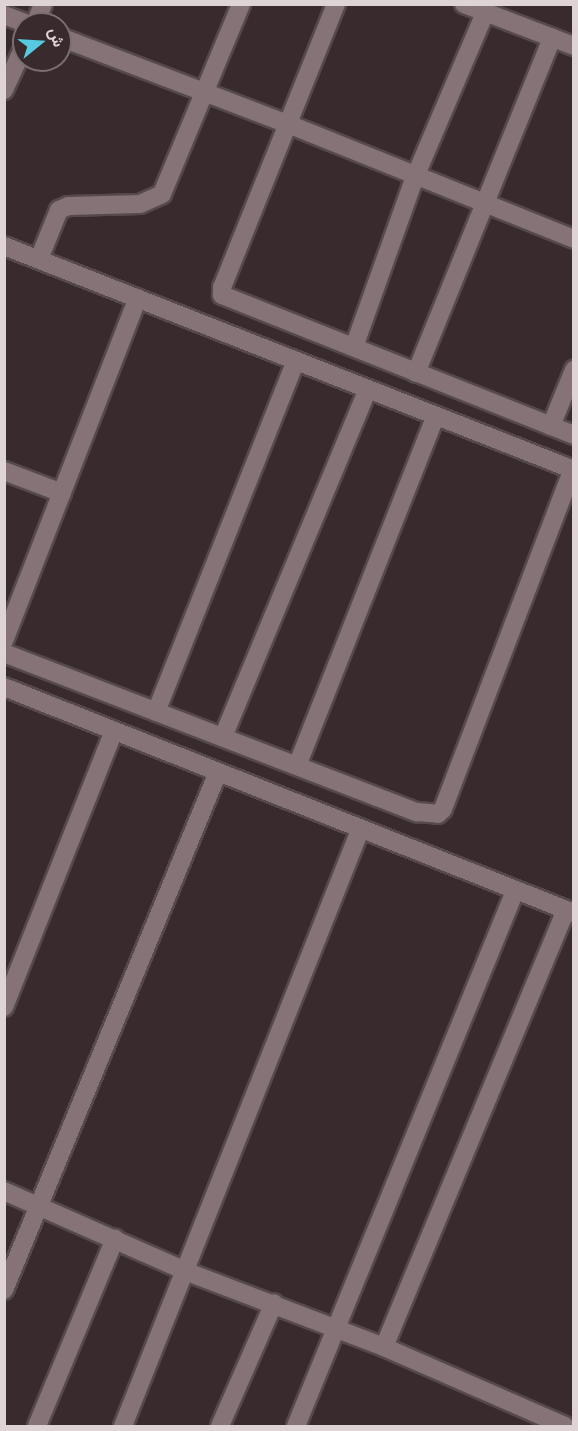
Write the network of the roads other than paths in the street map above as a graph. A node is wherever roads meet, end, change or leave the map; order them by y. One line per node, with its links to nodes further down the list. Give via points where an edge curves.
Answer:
1 (241, 4): 10 (street)
2 (336, 4): 11 (street)
3 (464, 4): 4 (street)
4 (485, 13): 5 (street); 12 (street)
5 (552, 38): 7 (street); 13 (street)
6 (72, 42): 10 (street)
7 (573, 46)
8 (12, 72): 9 (street)
9 (4, 90)
10 (203, 95): 11 (street); 16 (street, via 162,194 140,204 68,206 59,210)
11 (288, 124): 12 (street); 18 (street, via 222,295)
12 (416, 177): 13 (street); 18 (street)
13 (483, 204): 14 (street); 21 (street)
14 (573, 239)
15 (4, 246): 16 (street)
16 (39, 259): 17 (street)
17 (138, 298): 19 (street); 28 (street)
18 (354, 347): 21 (street)
19 (295, 362): 22 (street); 32 (street)
20 (573, 370): 24 (street)
21 (417, 373): 24 (street)
22 (368, 390): 23 (street); 34 (street)
23 (435, 418): 26 (street); 35 (street)
24 (551, 426): 25 (street)
25 (573, 435)
26 (573, 470): 35 (street, via 443,809 429,816)
27 (4, 471): 28 (street)
28 (62, 493): 29 (street)
29 (5, 639)
30 (4, 652): 32 (street)
31 (4, 687): 33 (street)
32 (156, 712): 34 (street)
33 (114, 731): 36 (street); 40 (street)
34 (223, 737): 35 (street)
35 (297, 766)
36 (218, 772): 37 (street); 42 (street)
37 (360, 830): 38 (street); 44 (street)
38 (515, 891): 39 (street); 47 (street)
39 (570, 912): 48 (street)
40 (4, 1007)
41 (4, 1191): 42 (street)
42 (37, 1205): 43 (street); 45 (street)
43 (115, 1239): 44 (street); 49 (street)
44 (185, 1271): 46 (street); 50 (street)
45 (4, 1290)
46 (274, 1303): 47 (street); 51 (street)
47 (338, 1330): 48 (street); 52 (street)
48 (384, 1347): 53 (street)
49 (37, 1426)
50 (123, 1426)
51 (219, 1426)
52 (296, 1426)
53 (565, 1426)

